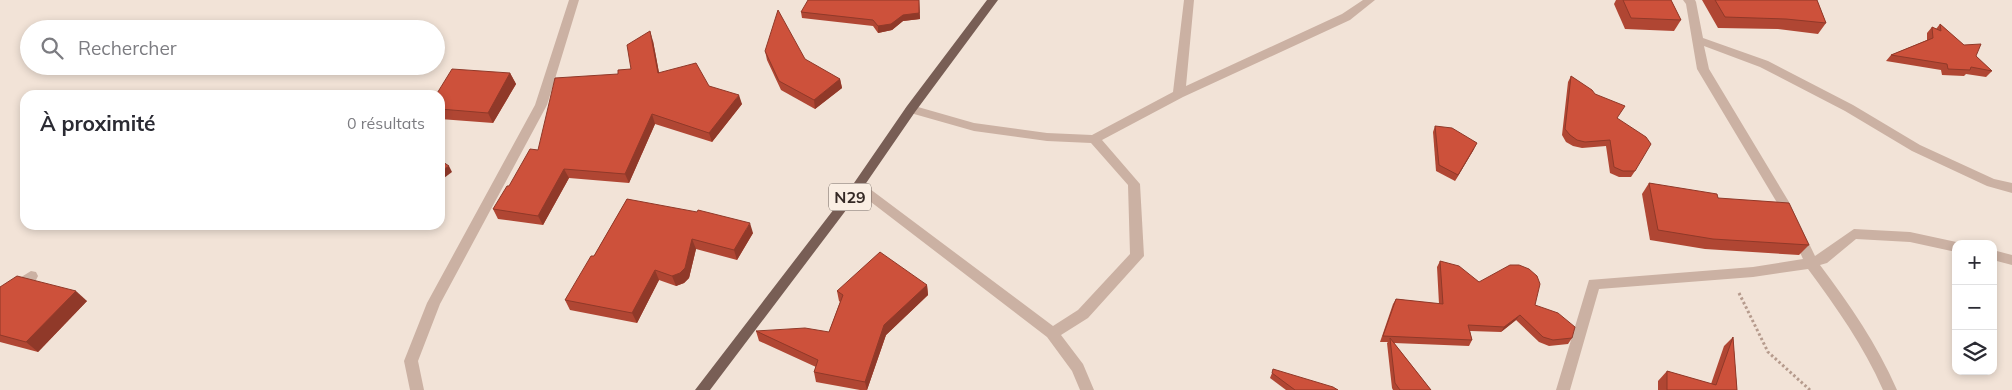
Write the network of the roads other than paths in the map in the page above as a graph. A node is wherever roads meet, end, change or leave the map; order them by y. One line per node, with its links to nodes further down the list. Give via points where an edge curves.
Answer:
1 (574, 0): 19 (street, via 541,105 434,303 411,362)
2 (993, 0): 8 (main road, N29)
3 (1189, 0): 7 (street)
4 (1370, 0): 7 (street, via 1346,17)
5 (1688, 0): 6 (street)
6 (1698, 40): 11 (street, via 1764,64 1849,108 1916,148 1991,183); 15 (street, via 1704,69 1785,205)
7 (1179, 94): 9 (street)
8 (912, 109): 9 (street, via 974,127 1047,137); 10 (main road, N29)
9 (1094, 139): 18 (street, via 1134,184 1137,256 1083,314)
10 (858, 186): 18 (street); 20 (main road, N29)
11 (2012, 188)
12 (1952, 246): 15 (street, via 1910,236 1854,234)
13 (1997, 257): 14 (street)
14 (2012, 260)
15 (1812, 263): 22 (street, via 1730,274 1594,284); 23 (street, via 1849,314)
16 (31, 276): 17 (street)
17 (0, 297)
18 (1052, 333): 21 (street, via 1078,368)
19 (417, 390)
20 (702, 390)
21 (1087, 390)
22 (1563, 390)
23 (1890, 390)

